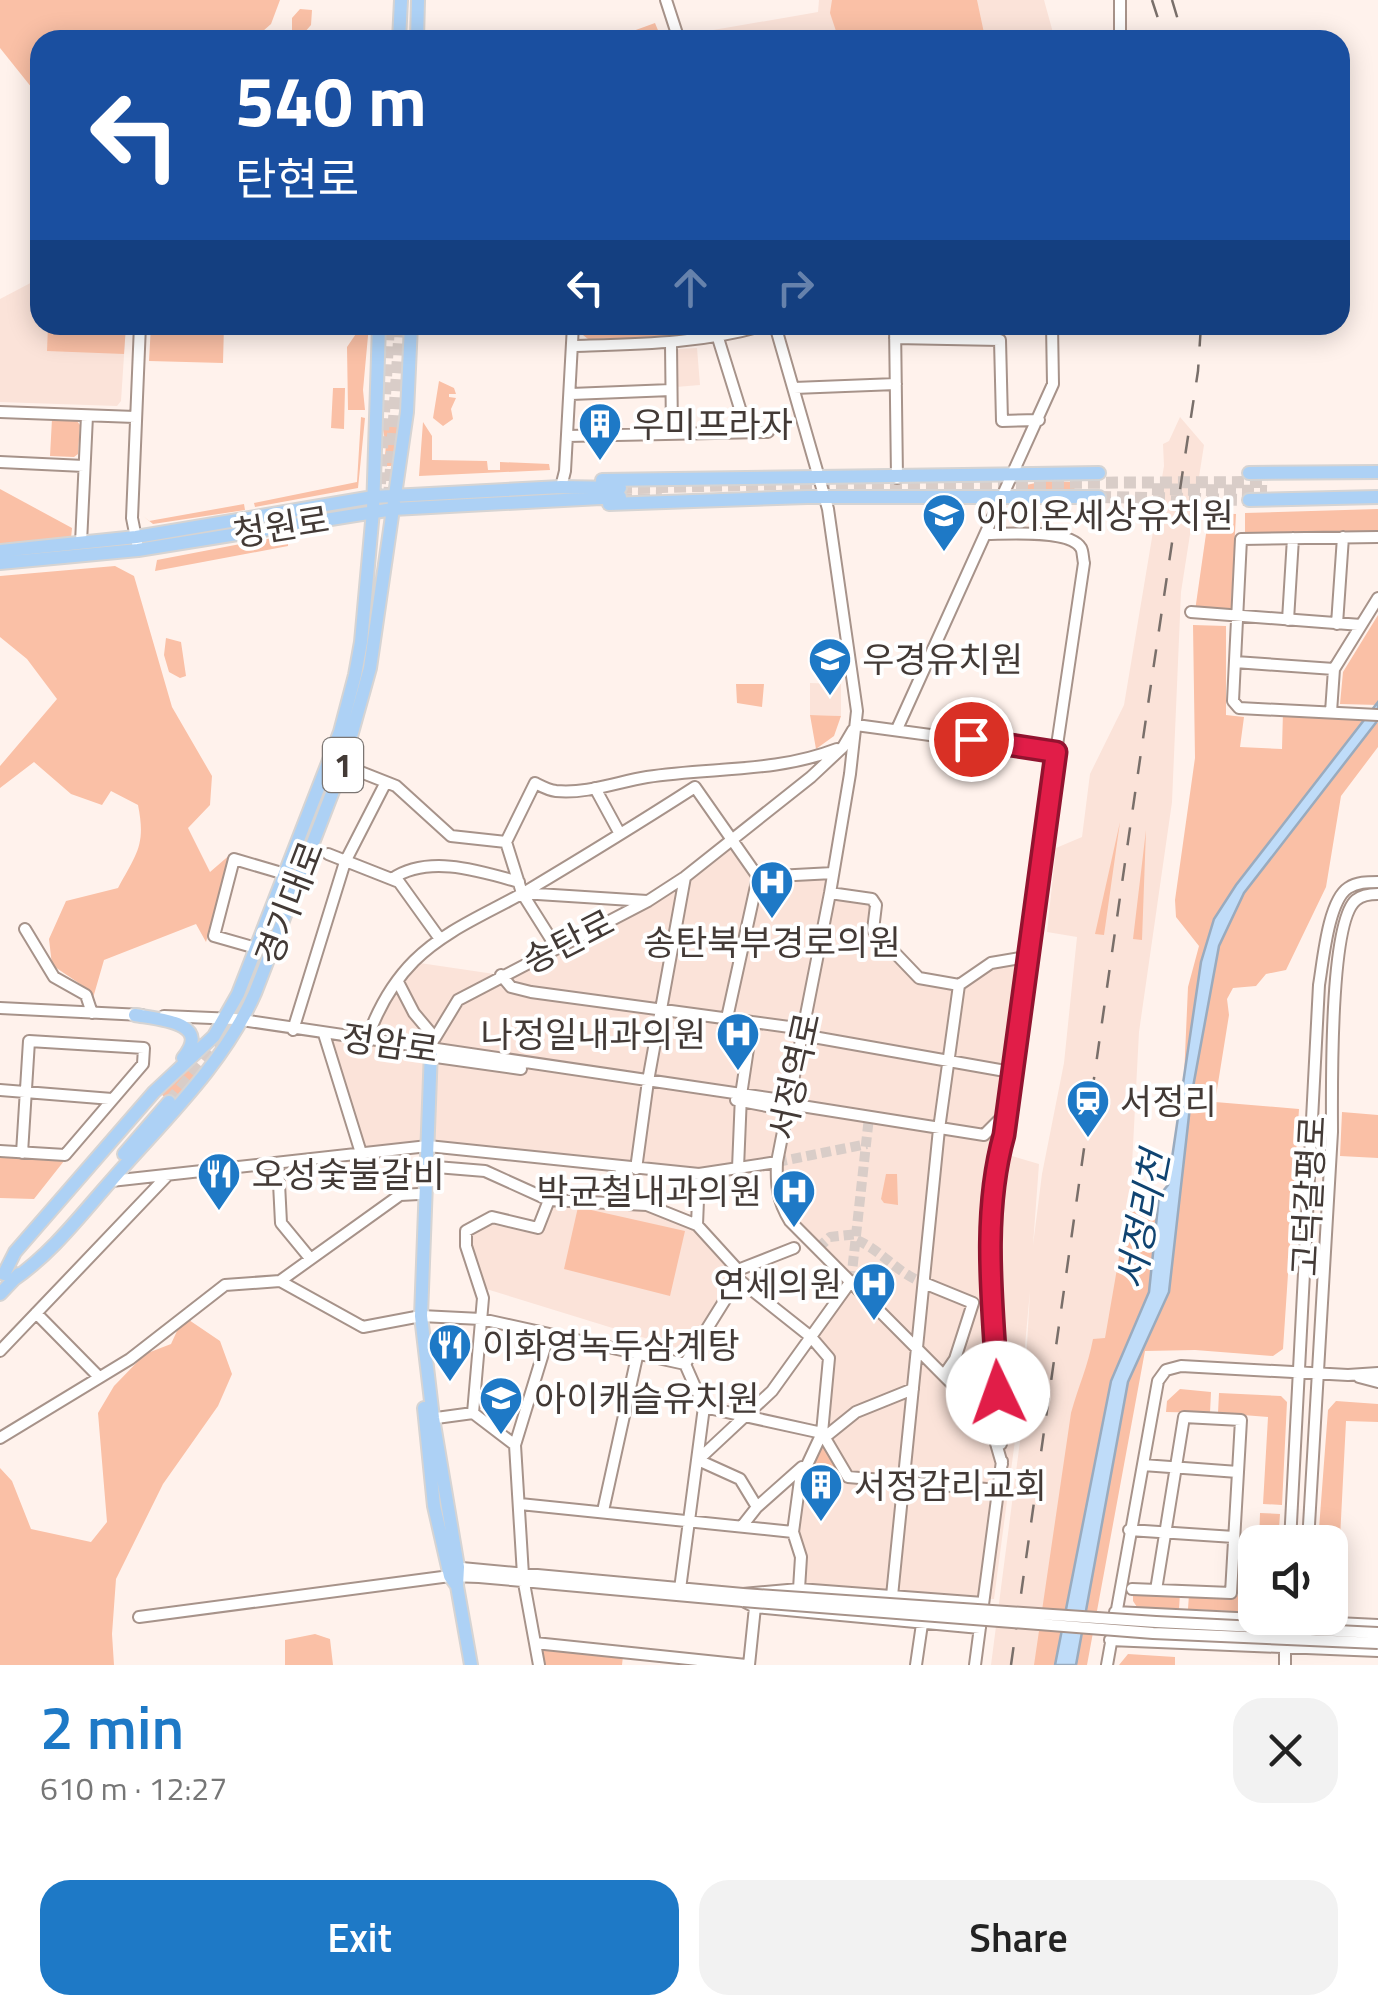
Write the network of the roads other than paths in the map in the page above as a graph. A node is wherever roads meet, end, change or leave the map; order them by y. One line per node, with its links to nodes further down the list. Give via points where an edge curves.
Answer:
1 (401, 0): 5 (main road)
2 (418, 0): 6 (main road)
3 (666, 0): 7 (street)
4 (1120, 0): 8 (street)
5 (400, 30)
6 (417, 30)
7 (676, 30)
8 (1120, 30)
9 (139, 335): 28 (street)
10 (379, 335): 25 (main road, 경기대로)
11 (410, 335): 26 (main road, 경기대로 / 1)
12 (573, 335): 19 (street)
13 (729, 335): 16 (street)
14 (778, 335): 21 (street)
15 (1052, 335): 29 (street, via 1053,384)
16 (718, 338): 18 (street); 30 (street)
17 (895, 338): 20 (street); 29 (street, via 1000,340 1002,422)
18 (670, 344): 19 (street); 22 (street)
19 (572, 346): 23 (street)
20 (896, 384): 21 (street); 43 (street)
21 (794, 388): 41 (street)
22 (671, 390): 23 (street); 32 (street)
23 (571, 394): 33 (street)
24 (0, 412): 27 (street)
25 (375, 412): 26 (main road, via 391,419); 57 (main road, 경기대로)
26 (407, 412): 56 (main road, 경기대로 / 1)
27 (87, 416): 28 (street); 35 (street)
28 (135, 417): 63 (street)
29 (1039, 420): 42 (street)
30 (747, 431): 31 (street); 32 (street)
31 (768, 432)
32 (672, 433): 33 (street)
33 (568, 436): 48 (street)
34 (0, 462): 35 (street)
35 (84, 466): 62 (street)
36 (1378, 472): 45 (main road)
37 (1099, 473): 39 (main road, 청원로)
38 (1250, 473): 45 (main road)
39 (1070, 475): 42 (main road, 청원로); 50 (main road, via 1083,486)
40 (784, 476): 41 (main road, 청원로); 48 (main road, 청원로, via 569,482); 54 (main road, via 792,487)
41 (819, 476): 43 (main road, 청원로); 52 (street)
42 (1013, 476): 43 (main road, 청원로); 49 (street)
43 (897, 478)
44 (1378, 480): 45 (main road)
45 (1266, 486): 46 (main road); 51 (main road); 55 (main road)
46 (1378, 489)
47 (620, 492): 48 (main road, 청원로)
48 (562, 495): 54 (main road, 청원로, via 575,505); 56 (main road, 청원로)
49 (1002, 496): 50 (main road, 청원로); 52 (main road, 청원로); 58 (street)
50 (1071, 497): 53 (main road, 청원로)
51 (1378, 497)
52 (825, 498): 54 (main road, 청원로); 76 (street)
53 (1099, 498)
54 (785, 499)
55 (1249, 500)
56 (394, 502): 57 (main road, 청원로); 80 (main road, 경기대로 / 1, via 373,652)
57 (373, 504): 63 (main road, 청원로); 89 (main road, 경기대로, via 355,675)
58 (987, 534): 77 (street); 79 (street, via 1060,536 1082,549)
59 (1343, 537): 60 (street); 61 (street); 70 (street)
60 (1378, 537)
61 (1292, 538): 68 (street, via 1241,539); 69 (street)
62 (81, 543): 63 (main road, 청원로); 64 (main road, 청원로)
63 (137, 543): 65 (main road, 청원로)
64 (0, 552)
65 (0, 562)
66 (1378, 598): 71 (street)
67 (1192, 612): 68 (street)
68 (1238, 613): 69 (street); 72 (street)
69 (1288, 620): 70 (street)
70 (1337, 624): 71 (street)
71 (1360, 626): 73 (street)
72 (1235, 662): 73 (street); 74 (street, via 1233,701 1239,708)
73 (1334, 669): 74 (street)
74 (1332, 712): 75 (street)
75 (1378, 715)
76 (856, 724): 77 (street); 78 (street, 송탄로); 88 (street, 서정역로)
77 (897, 728): 79 (street)
78 (843, 747): 82 (street, via 771,768 647,777); 84 (street, 송탄로)
79 (1056, 752): 102 (street)
80 (343, 765): 81 (street); 112 (main road, 경기대로 / 1)
81 (386, 782): 85 (street, via 451,836); 87 (street)
82 (595, 788): 83 (street); 85 (street, via 552,791 534,783)
83 (620, 834): 84 (street, via 695,787); 94 (street)
84 (734, 839): 90 (street, 송탄로); 91 (street)
85 (506, 842): 94 (street)
86 (328, 854): 87 (street)
87 (345, 862): 92 (street); 114 (street)
88 (833, 873): 91 (street); 95 (street, 서정역로)
89 (285, 874): 101 (main road, 경기대로); 101 (street, 경기대로, via 234,860 214,936)
90 (685, 877): 97 (street, 송탄로); 107 (street)
91 (758, 877): 111 (street)
92 (392, 879): 94 (street, via 406,869 470,868); 99 (street)
93 (1378, 882): 168 (street, 고덕갈평로, via 1343,890 1319,985)
94 (520, 888): 97 (street); 99 (street); 100 (street)
95 (830, 893): 105 (street, via 872,899 873,930 919,978); 115 (street, 서정역로)
96 (1378, 894): 170 (street, 고덕갈평로, via 1354,901 1339,952)
97 (648, 901): 100 (street, 송탄로)
98 (25, 929): 108 (street, via 54,977 86,995)
99 (440, 939): 104 (street)
100 (556, 947): 103 (street, 송탄로)
101 (256, 948): 110 (main road, 경기대로)
102 (1026, 958): 105 (street, via 991,963); 120 (street)
103 (501, 975): 107 (street, via 521,990); 118 (street, 송탄로, via 458,1000)
104 (398, 982): 117 (street); 118 (street)
105 (959, 986): 119 (street)
106 (0, 1008): 108 (street, 정암로)
107 (660, 1008): 111 (street); 121 (street)
108 (92, 1013): 109 (street, 정암로)
109 (135, 1015): 110 (street, 정암로); 124 (main road, via 178,1023 192,1037)
110 (226, 1018): 112 (street, 정암로); 124 (main road, 경기대로 / 1)
111 (727, 1018): 113 (street)
112 (242, 1020): 114 (street, 정암로); 144 (main road, 경기대로 / 1, via 182,1102)
113 (752, 1022): 115 (street); 125 (street)
114 (293, 1030): 116 (street, 정암로)
115 (803, 1032): 119 (street); 127 (street, 서정역로)
116 (324, 1034): 117 (street, 정암로); 135 (street)
117 (366, 1039): 118 (street, 정암로)
118 (429, 1049): 121 (street, 정암로); 131 (main road)
119 (947, 1059): 120 (street); 129 (street)
120 (1011, 1072): 128 (street)
121 (648, 1084): 125 (street); 141 (street)
122 (0, 1090): 123 (street)
123 (26, 1092): 126 (street); 126 (street, via 28,1041 144,1048 143,1064); 134 (street)
124 (162, 1096): 152 (main road, 경기대로 / 1, via 15,1252)
125 (741, 1098): 127 (street); 140 (street)
126 (112, 1099): 134 (street, via 64,1155)
127 (789, 1104): 129 (street); 136 (street, 서정역로)
128 (999, 1126): 130 (street); 133 (street)
129 (939, 1128): 130 (street); 155 (street)
130 (984, 1135): 133 (street)
131 (425, 1147): 135 (street); 138 (main road); 139 (street)
132 (0, 1152): 134 (street)
133 (998, 1152): 158 (street)
134 (22, 1153)
135 (361, 1153): 137 (street)
136 (777, 1162): 140 (street); 154 (street, 서정역로, via 780,1205)
137 (278, 1164): 143 (street); 150 (street, via 282,1223)
138 (424, 1166): 145 (main road); 146 (street, via 485,1171); 160 (main road)
139 (621, 1167): 141 (street); 147 (street)
140 (738, 1168): 142 (street)
141 (636, 1169): 142 (street)
142 (700, 1174): 148 (street)
143 (166, 1176): 144 (street); 159 (street)
144 (111, 1181): 152 (main road, 경기대로 / 1, via 61,1240)
145 (419, 1194): 150 (street, via 400,1194); 160 (main road)
146 (549, 1200): 147 (street); 161 (street, via 538,1228 492,1217 466,1231 484,1298)
147 (618, 1202): 148 (street)
148 (697, 1224): 151 (street)
149 (794, 1248): 151 (street)
150 (309, 1257): 153 (street)
151 (738, 1274): 163 (street); 167 (street)
152 (6, 1278): 156 (main road, 경기대로 / 1)
153 (280, 1281): 160 (street, via 363,1327); 173 (street, via 226,1284)
154 (851, 1281): 163 (street); 164 (street, 서정역로)
155 (924, 1284): 157 (street); 164 (street)
156 (0, 1294)
157 (973, 1303): 158 (street); 171 (street, via 956,1359)
158 (993, 1310): 176 (street)
159 (36, 1313): 165 (street); 173 (street)
160 (419, 1317): 161 (street); 181 (main road)
161 (481, 1319): 162 (street); 179 (street)
162 (549, 1334): 166 (street); 184 (street)
163 (811, 1337): 180 (street); 182 (street, via 828,1358)
164 (918, 1349): 171 (street, 서정역로); 175 (street)
165 (0, 1351)
166 (638, 1352): 167 (street); 195 (street)
167 (685, 1364): 178 (street)
168 (1298, 1373): 170 (street); 188 (street, via 1166,1370 1158,1381); 197 (street, 고덕갈평로)
169 (1378, 1373): 172 (street)
170 (1317, 1374): 172 (street); 198 (street, 고덕갈평로)
171 (944, 1375): 177 (street, 서정역로)
172 (1348, 1375): 174 (street)
173 (99, 1377): 183 (street)
174 (1378, 1382)
175 (913, 1389): 182 (street, via 856,1412); 191 (street)
176 (998, 1393): 177 (street); 187 (street)
177 (971, 1403): 187 (street, 서정역로, via 991,1426)
178 (704, 1407): 180 (street); 185 (street)
179 (472, 1412): 181 (street); 184 (street)
180 (746, 1418): 182 (street); 185 (street)
181 (429, 1419): 204 (main road, via 434,1506)
182 (824, 1435): 186 (street); 191 (street, via 848,1477)
183 (0, 1438)
184 (515, 1445): 193 (street)
185 (698, 1460): 194 (street, via 740,1478); 196 (street)
186 (807, 1464): 194 (street); 201 (street)
187 (1002, 1464): 192 (street)
188 (1143, 1465): 189 (street); 200 (street)
189 (1177, 1468): 190 (street); 190 (street, via 1184,1417 1241,1420); 202 (street)
190 (1238, 1472): 203 (street)
191 (904, 1482): 192 (street); 210 (street)
192 (998, 1490): 212 (street)
193 (520, 1504): 195 (street); 205 (street)
194 (757, 1506): 199 (street)
195 (602, 1511): 196 (street)
196 (689, 1522): 199 (street); 207 (street)
197 (1291, 1525)
198 (1309, 1525)
199 (742, 1526): 201 (street)
200 (1130, 1530): 202 (street); 214 (street)
201 (793, 1532): 206 (street, via 802,1556)
202 (1166, 1534): 203 (street); 209 (street)
203 (1234, 1537): 209 (street, via 1231,1594)
204 (455, 1575): 205 (street); 216 (street); 233 (main road)
205 (524, 1579): 207 (street); 211 (street); 226 (street)
206 (799, 1588): 210 (street); 211 (street)
207 (680, 1589): 211 (street)
208 (1132, 1589): 209 (street)
209 (1156, 1590)
210 (892, 1596): 212 (street)
211 (743, 1597): 213 (street); 222 (street, bridge); 228 (street, bridge)
212 (983, 1602): 221 (street)
213 (756, 1607): 219 (street); 235 (street)
214 (1115, 1612): 215 (street); 225 (street)
215 (1178, 1616): 217 (street); 227 (street)
216 (138, 1618)
217 (1238, 1618)
218 (1348, 1623): 220 (street)
219 (922, 1624): 221 (street); 236 (street)
220 (1378, 1625)
221 (980, 1628): 237 (street)
222 (1378, 1633)
223 (1286, 1635): 229 (street)
224 (1302, 1635): 230 (street)
225 (1110, 1640): 227 (street); 238 (street)
226 (535, 1643): 231 (street); 234 (street)
227 (1177, 1644): 229 (street)
228 (1378, 1647): 230 (street)
229 (1285, 1648): 230 (street); 239 (street)
230 (1302, 1648): 240 (street)
231 (625, 1659): 232 (street)
232 (688, 1662): 235 (street)
233 (471, 1665)
234 (539, 1665)
235 (748, 1665)
236 (916, 1665)
237 (975, 1665)
238 (1106, 1665)
239 (1285, 1665)
240 (1301, 1665)

